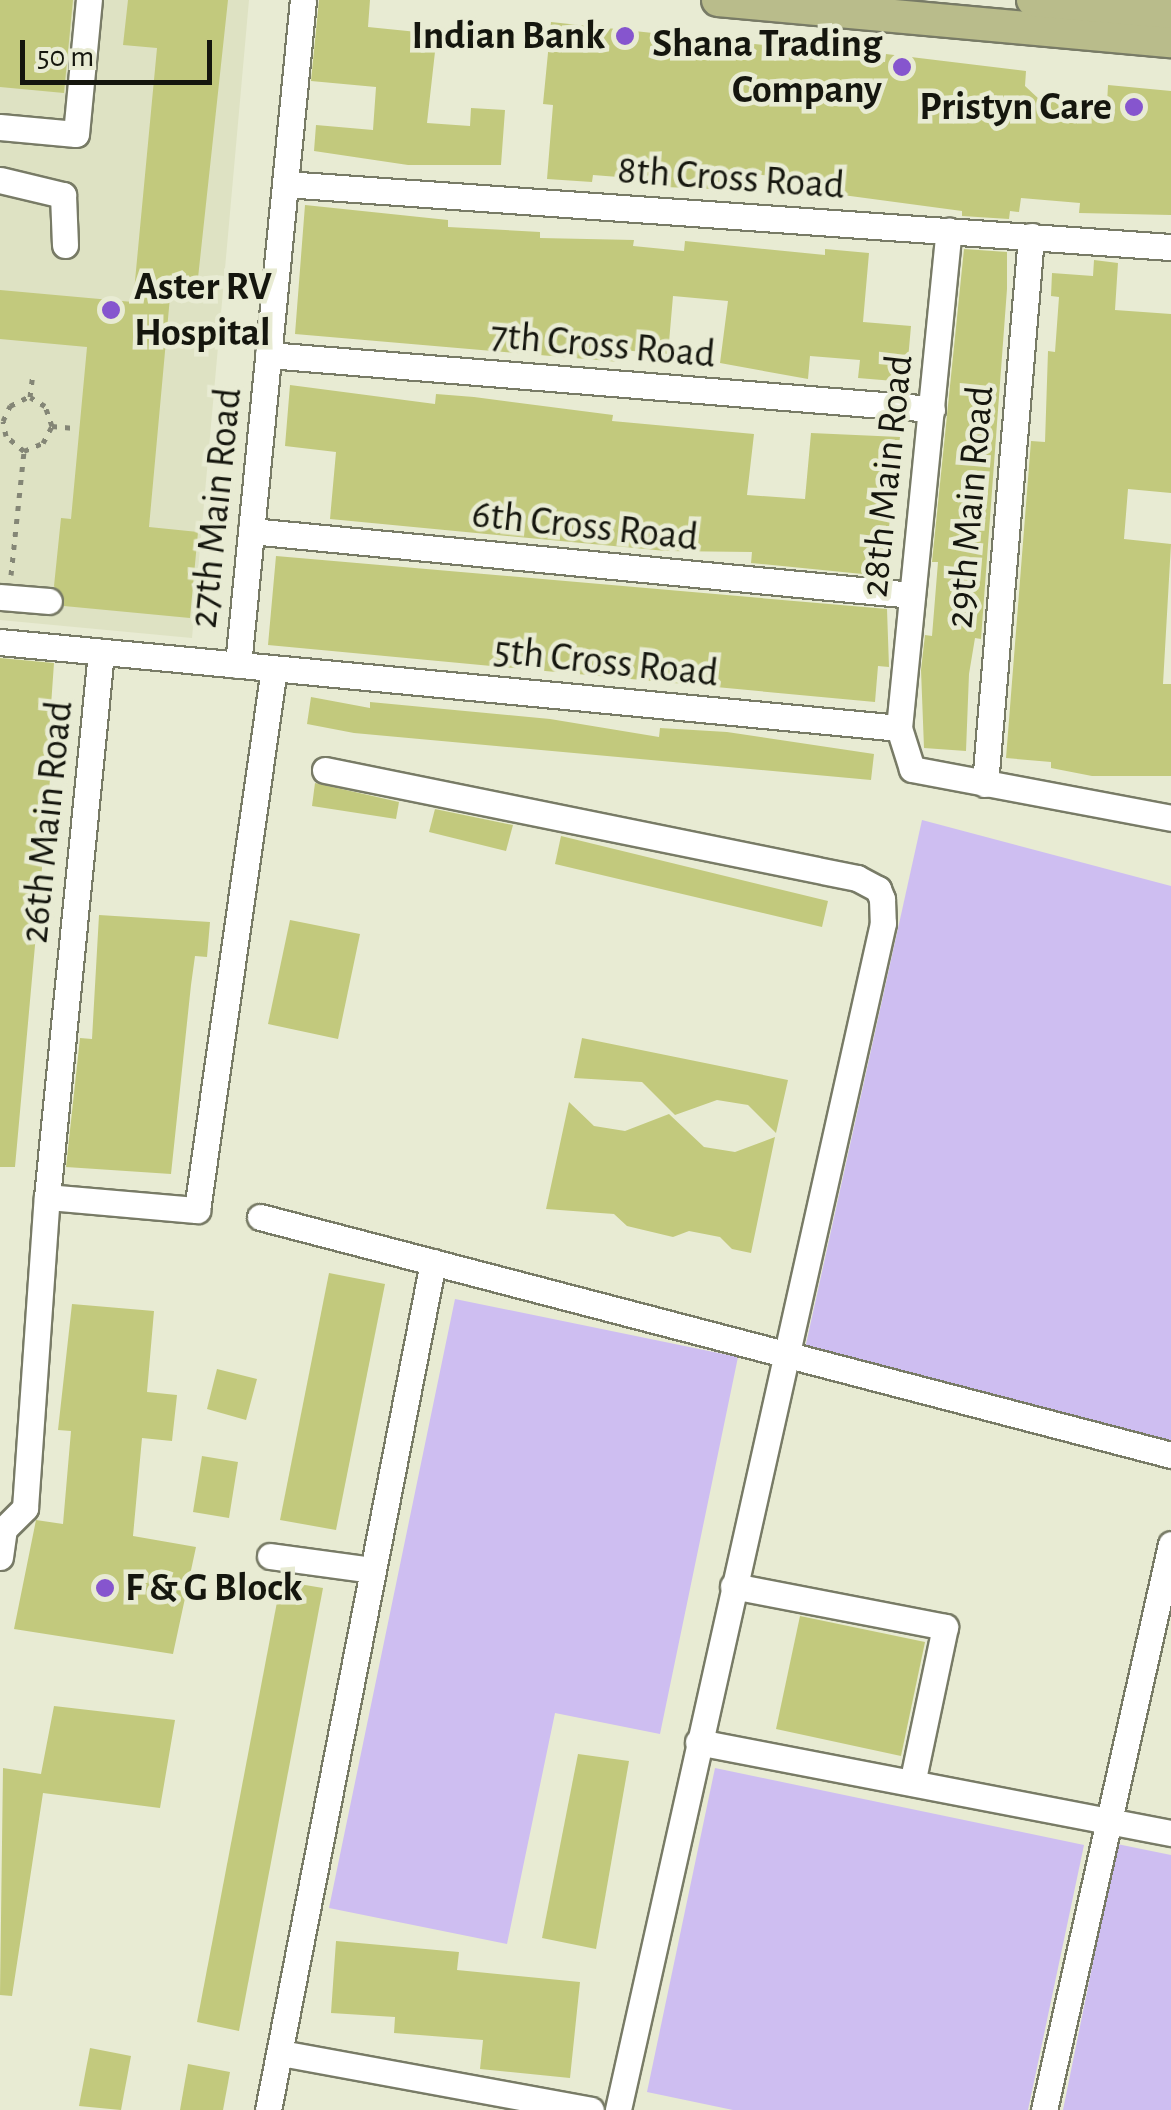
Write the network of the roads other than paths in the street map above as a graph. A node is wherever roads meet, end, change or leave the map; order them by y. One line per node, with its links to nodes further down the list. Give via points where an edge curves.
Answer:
1 (89, 0): 7 (street, via 76,134)
2 (303, 0): 9 (street, 27th Main Road)
3 (718, 0): 6 (main road)
4 (1032, 0): 5 (main road)
5 (1171, 12)
6 (1171, 42)
7 (0, 127)
8 (0, 180): 12 (street, via 63,195)
9 (285, 184): 10 (street, 8th Cross Road); 14 (street, 27th Main Road)
10 (950, 231): 11 (street, 8th Cross Road); 15 (street, 28th Main Road)
11 (1031, 236): 13 (street, 8th Cross Road); 26 (street, 29th Main Road)
12 (65, 244)
13 (1171, 246)
14 (268, 355): 15 (street, 7th Cross Road); 16 (street, 27th Main Road)
15 (932, 409): 17 (street, 28th Main Road)
16 (252, 531): 17 (street, 6th Cross Road); 22 (street, 27th Main Road)
17 (912, 595): 24 (street, 28th Main Road)
18 (4, 598): 19 (street)
19 (49, 601)
20 (0, 642): 21 (street, 5th Cross Road)
21 (102, 652): 22 (street, 5th Cross Road); 28 (street, 26th Main Road)
22 (238, 664): 23 (street, 5th Cross Road)
23 (274, 668): 24 (street, 5th Cross Road); 28 (street, 27th Main Road, via 197,1210)
24 (899, 728): 26 (street, via 912,768)
25 (326, 770): 31 (street, via 857,878 878,889 883,923)
26 (985, 784): 27 (street)
27 (1171, 818)
28 (47, 1198): 33 (street, 26th Main Road, via 25,1508)
29 (260, 1217): 30 (street)
30 (434, 1262): 31 (street); 37 (street)
31 (784, 1354): 32 (street); 38 (street)
32 (1171, 1455)
33 (2, 1529): 35 (street)
34 (1171, 1544): 41 (street)
35 (0, 1556)
36 (270, 1556): 37 (street)
37 (372, 1570): 43 (street)
38 (733, 1586): 39 (street); 40 (street, via 946,1628)
39 (698, 1742): 40 (street); 46 (street)
40 (912, 1783): 41 (street)
41 (1112, 1823): 42 (street); 47 (street)
42 (1171, 1833)
43 (281, 2054): 44 (street); 45 (street)
44 (268, 2110)
45 (591, 2110)
46 (618, 2110)
47 (1044, 2110)

